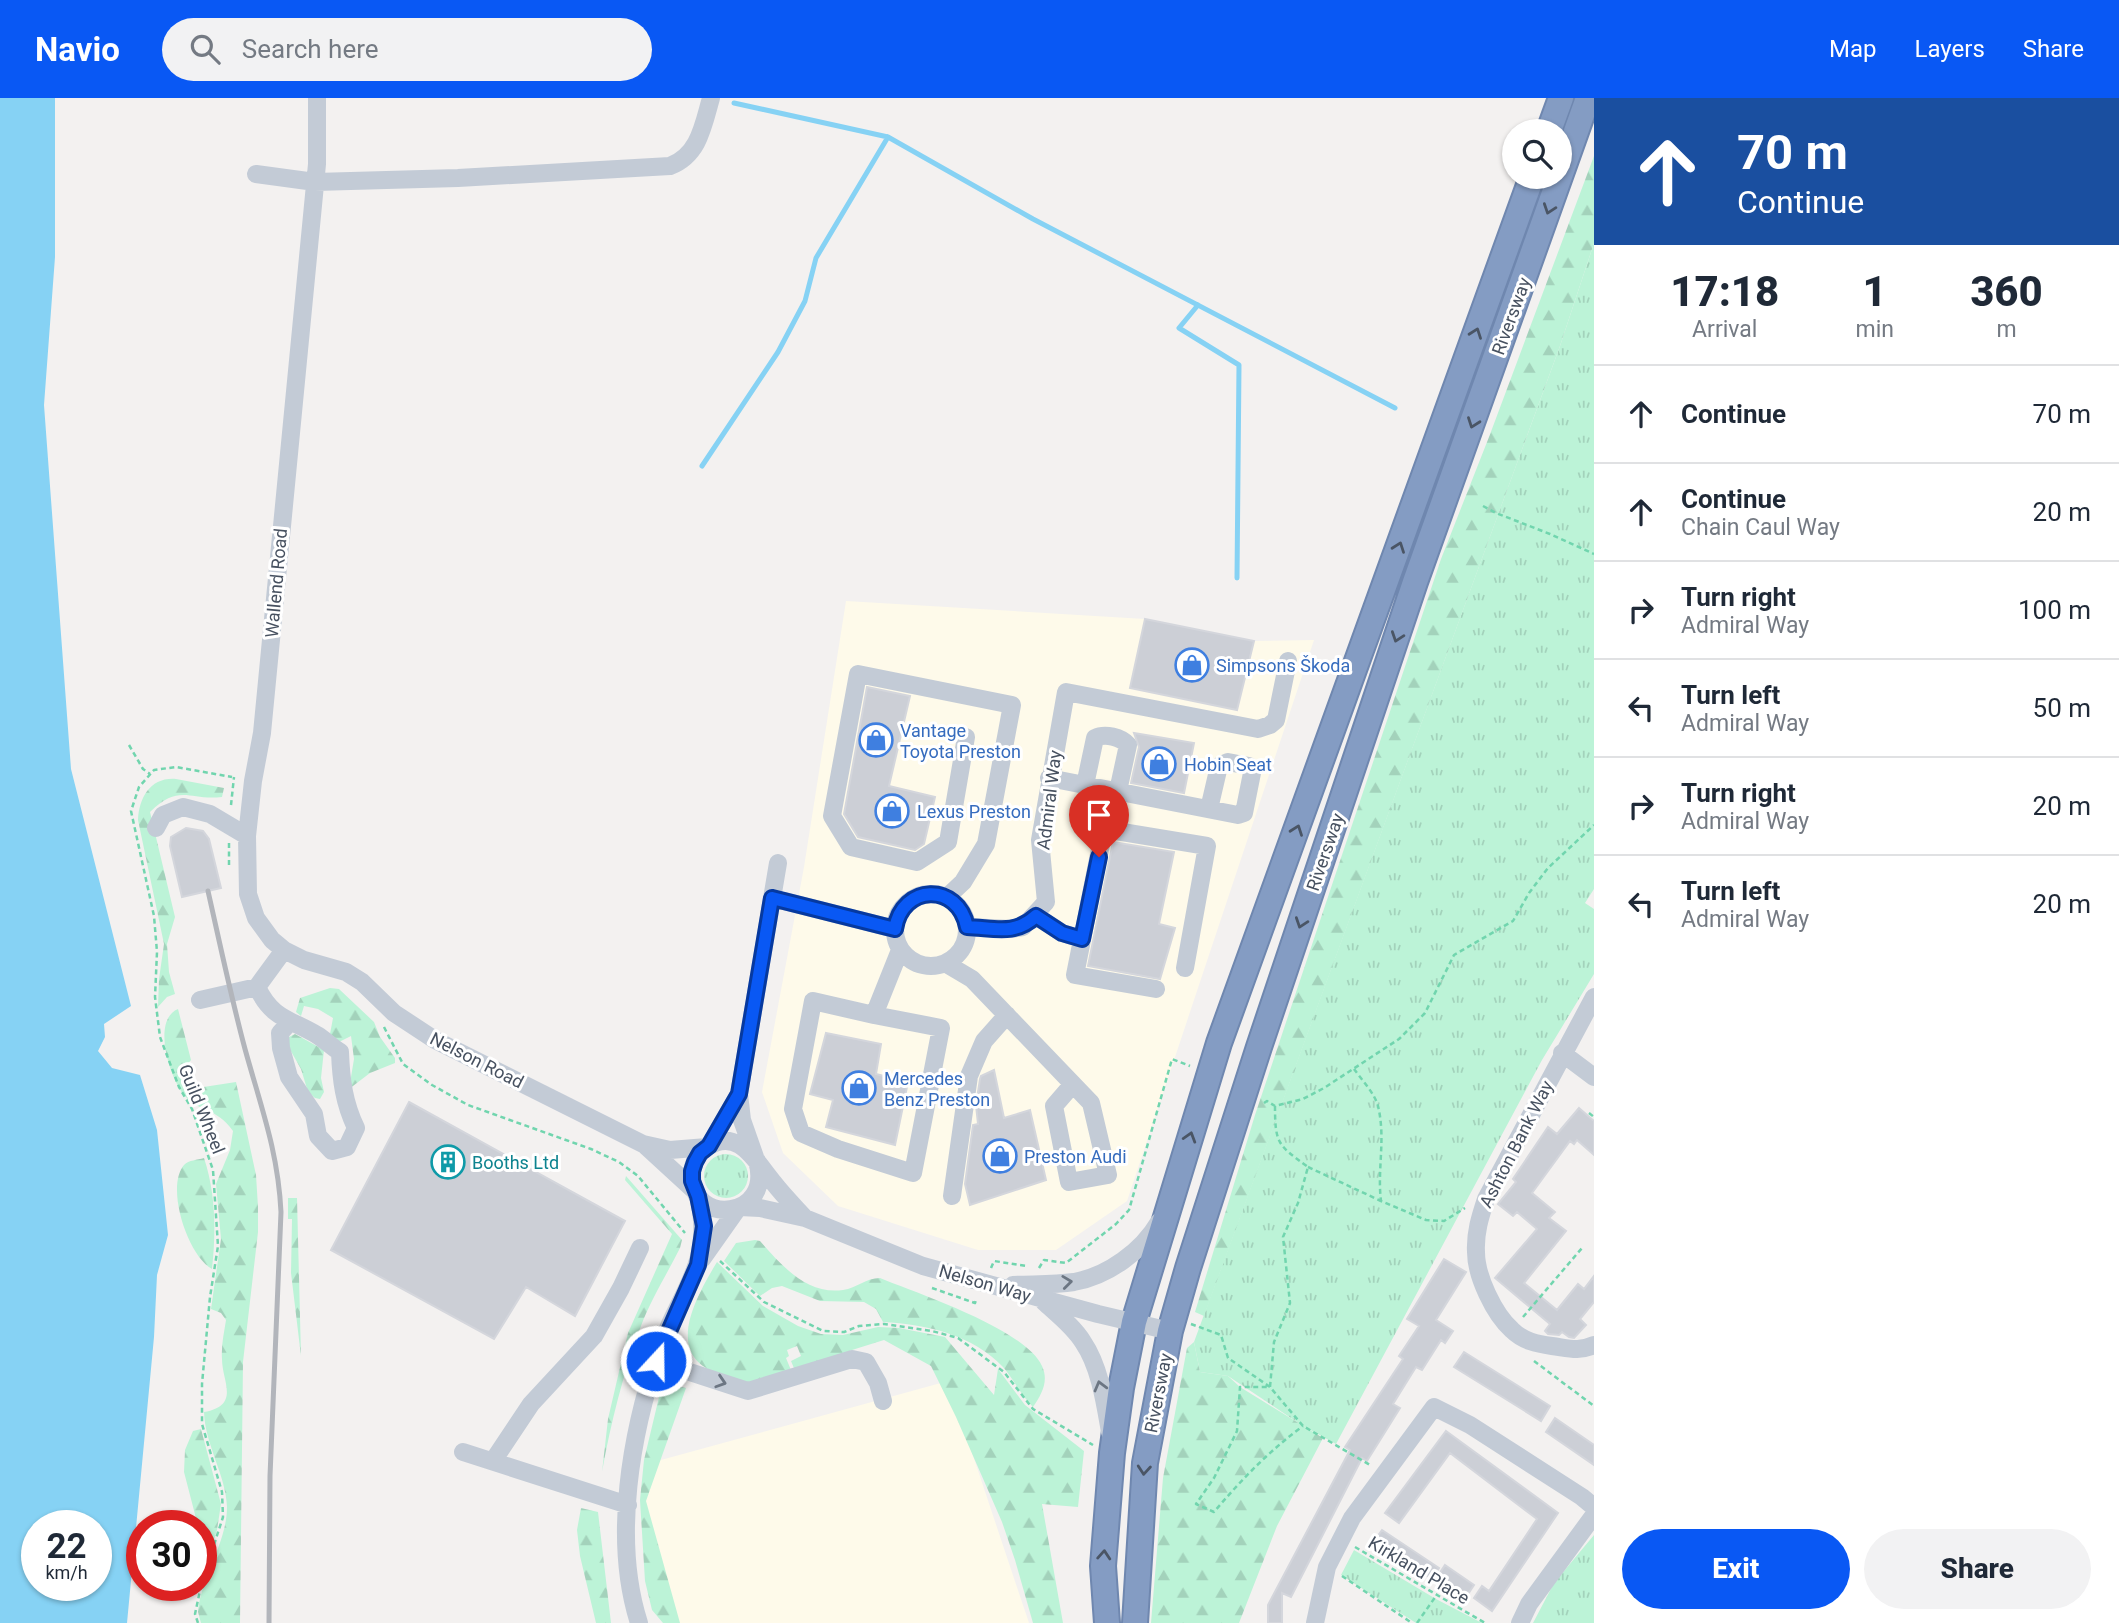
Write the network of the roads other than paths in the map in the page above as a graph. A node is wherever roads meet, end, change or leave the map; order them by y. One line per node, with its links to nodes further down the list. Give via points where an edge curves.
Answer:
1 (317, 98): 6 (street, Wallend Road)
2 (710, 98): 6 (street, via 699,139 683,161 670,166 458,178)
3 (1561, 98): 5 (highway)
4 (1588, 98): 36 (highway, Riversway, one-way to 36, via 1415,582)
5 (1553, 119)
6 (316, 173): 7 (street); 16 (street, Wallend Road, via 262,733)
7 (256, 174)
8 (1528, 189): 46 (highway, Riversway, one-way to 8, via 1219,1043)
9 (1288, 661): 11 (street, Admiral Way, via 1276,720 1258,729 1066,692)
10 (966, 737): 18 (street, via 948,842 917,862 851,847 832,816 858,674 1012,705 986,844)
11 (1049, 778): 12 (street); 20 (street, Admiral Way, via 1040,840 1046,902)
12 (1085, 785): 13 (street); 13 (street, via 1095,738 1101,735 1123,739 1128,745)
13 (1118, 791): 14 (street)
14 (1209, 809)
15 (156, 828): 16 (street, via 163,815 183,807 210,814)
16 (247, 836): 24 (street, Wallend Road, via 248,894 256,918)
17 (778, 863): 19 (street)
18 (947, 897): 21 (street, via 960,908); 22 (street, via 924,894 912,899 896,919)
19 (772, 898): 22 (street); 40 (street)
20 (1036, 916): 21 (street, via 1024,927); 23 (street, via 1062,933)
21 (967, 927): 26 (street, via 966,941)
22 (895, 929): 25 (street)
23 (1082, 939): 28 (street, via 1104,830 1207,846); 30 (street, via 1075,975)
24 (284, 950): 27 (street, Wallend Road); 29 (street)
25 (901, 950): 26 (street, via 919,964); 33 (street)
26 (945, 963): 34 (street, via 972,979)
27 (321, 964): 41 (street, Nelson Road, via 362,982 394,1013 435,1040)
28 (1185, 968)
29 (257, 986): 32 (street); 35 (street, via 265,1004)
30 (1156, 989)
31 (1594, 997): 37 (street, Ashton Bank Way)
32 (200, 999)
33 (874, 1015): 33 (street, via 813,1001 793,1109 802,1133 913,1173 941,1028)
34 (1007, 1015): 39 (street); 45 (street, via 984,1041 969,1076)
35 (290, 1022): 35 (street, via 340,1052 346,1108 356,1128 347,1147 332,1151 318,1136 314,1114 289,1077 280,1033)
36 (1259, 1046): 53 (highway, via 1234,1078 1157,1314); 54 (highway, Riversway, via 1188,1268)
37 (1562, 1053): 38 (street); 55 (street, Ashton Bank Way, via 1486,1199 1476,1226 1476,1255 1482,1282 1511,1330 1534,1344 1583,1351)
38 (1594, 1077)
39 (1073, 1084): 39 (street, via 1054,1106 1069,1182 1108,1175 1091,1103)
40 (739, 1094): 42 (street); 43 (street, via 742,1120)
41 (643, 1144): 42 (street, Nelson Road, via 670,1150); 44 (street, Nelson Road)
42 (708, 1146): 43 (street, via 729,1142); 44 (street, via 692,1171)
43 (756, 1159): 47 (street, via 760,1183 749,1202); 48 (street, Nelson Way)
44 (696, 1193): 47 (street, via 715,1209); 50 (street, via 704,1226)
45 (952, 1196)
46 (1170, 1202): 51 (street, one-way to 46, via 1079,1281 1104,1270 1140,1248); 53 (highway, Riversway)
47 (739, 1208): 48 (street, Nelson Way); 50 (street)
48 (805, 1218): 51 (street, Nelson Way, via 923,1266)
49 (640, 1248): 60 (street, via 594,1336 531,1404)
50 (698, 1265): 56 (street)
51 (999, 1286): 52 (street, Nelson Way)
52 (1040, 1298): 53 (street, Nelson Way); 59 (street, one-way to 52, via 1106,1410 1083,1342)
53 (1140, 1324): 54 (street, Nelson Way); 59 (highway, Riversway, via 1121,1388)
54 (1178, 1326): 66 (highway, Riversway, one-way to 66, via 1145,1463)
55 (1594, 1345)
56 (656, 1361): 57 (street, one-way to 57, via 748,1391 852,1359 866,1362); 61 (street, via 638,1423)
57 (883, 1401)
58 (463, 1451): 60 (street)
59 (1112, 1453): 65 (highway, Riversway, one-way to 59, via 1103,1566)
60 (493, 1461): 61 (street)
61 (628, 1504): 64 (street, via 632,1601)
62 (1594, 1507): 67 (street, via 1470,1424 1434,1407 1340,1538 1327,1567)
63 (1594, 1515): 68 (street)
64 (639, 1623)
65 (1107, 1623)
66 (1135, 1623)
67 (1315, 1623)
68 (1520, 1623)

